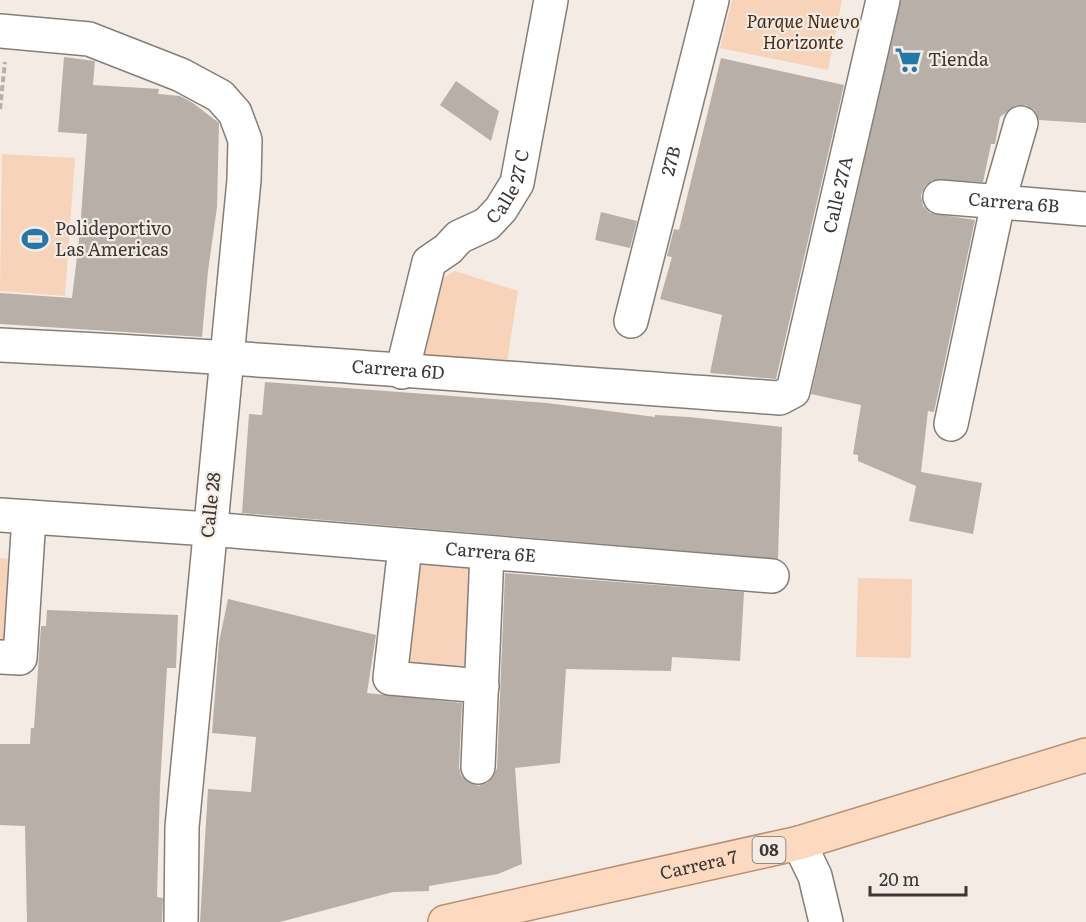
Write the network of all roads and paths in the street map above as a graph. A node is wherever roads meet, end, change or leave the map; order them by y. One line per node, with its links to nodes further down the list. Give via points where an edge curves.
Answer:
1 (551, 0): 13 (street, Calle 27 C, via 517,183 487,224 459,237 429,262)
2 (712, 0): 10 (street, 27B)
3 (883, 0): 14 (street, Calle 27A)
4 (4, 30): 5 (path); 12 (street, Calle 28, via 89,39 181,75 220,96 234,113 245,140 244,180)
5 (0, 109)
6 (1022, 123): 8 (street)
7 (940, 197): 8 (street, Carrera 6B)
8 (998, 203): 9 (street, Carrera 6B); 15 (street)
9 (1086, 210)
10 (631, 321)
11 (0, 345): 12 (street, Carrera 6D)
12 (225, 356): 13 (street, Carrera 6D); 17 (street, Calle 28)
13 (402, 372): 14 (street, Carrera 6D, via 780,398)
14 (793, 391)
15 (951, 424)
16 (15, 516): 17 (street, Carrera 6E); 21 (street, via 20,658)
17 (209, 529): 18 (street, Carrera 6E); 30 (street, Calle 28, via 182,827)
18 (405, 547): 19 (street, Carrera 6E); 23 (street, via 390,678)
19 (487, 553): 20 (street, Carrera 6E); 23 (street)
20 (772, 576)
21 (0, 657)
22 (367, 685): 29 (path, via 334,687 327,751)
23 (483, 686): 25 (street)
24 (1086, 755): 28 (main road, Carrera 7 / 08)
25 (478, 767)
26 (0, 791): 27 (path, via 21,792 20,823)
27 (156, 825)
28 (799, 843): 31 (main road, Carrera 7 / 08); 32 (street, via 815,876)
29 (330, 849)
30 (181, 922)
31 (445, 922)
32 (826, 922)

